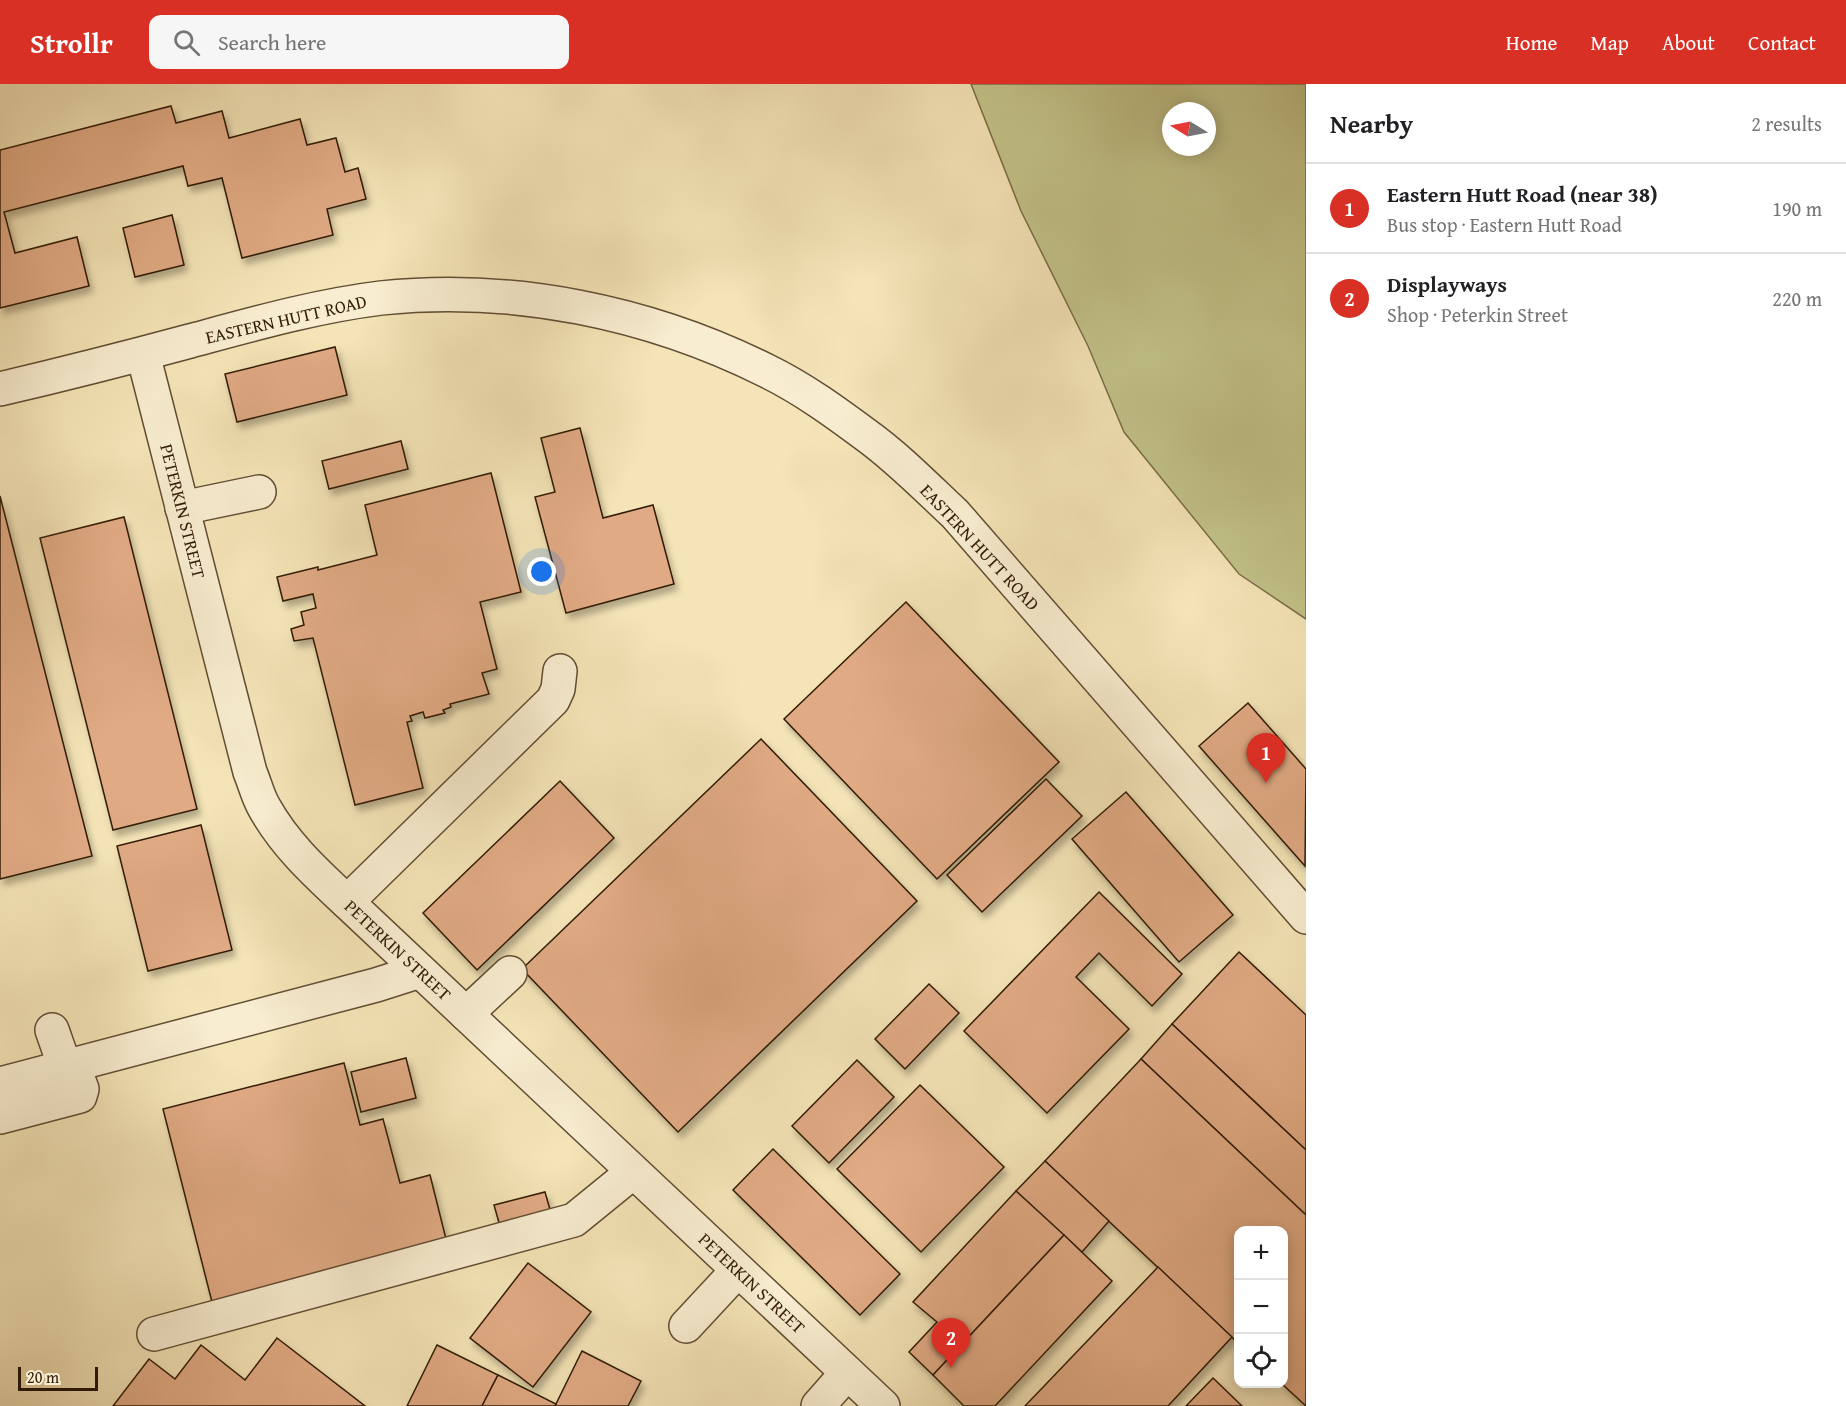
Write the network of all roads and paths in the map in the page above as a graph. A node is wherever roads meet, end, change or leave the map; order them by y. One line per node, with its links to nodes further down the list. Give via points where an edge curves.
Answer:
1 (143, 354): 2 (street, EASTERN HUTT ROAD); 4 (street, PETERKIN STREET); 7 (street, EASTERN HUTT ROAD, via 302,312 382,298 461,295 540,301 618,315 692,339 768,371 868,437 955,514)
2 (0, 389)
3 (259, 492): 4 (street)
4 (182, 508): 6 (street, PETERKIN STREET, via 250,772 263,806 300,857)
5 (560, 671): 6 (street, via 553,700)
6 (347, 902): 8 (street, PETERKIN STREET)
7 (1306, 917)
8 (420, 970): 10 (street, PETERKIN STREET); 12 (street)
9 (510, 973): 10 (street)
10 (466, 1014): 15 (street, PETERKIN STREET)
11 (52, 1030): 12 (street)
12 (69, 1066): 13 (street); 14 (street, via 82,1089 80,1096)
13 (0, 1084)
14 (0, 1117)
15 (633, 1172): 16 (street, PETERKIN STREET); 18 (street, via 574,1220)
16 (738, 1270): 17 (street); 19 (street, PETERKIN STREET)
17 (686, 1326)
18 (154, 1334)
19 (847, 1372): 20 (street); 21 (street, PETERKIN STREET)
20 (818, 1406)
21 (883, 1406)

